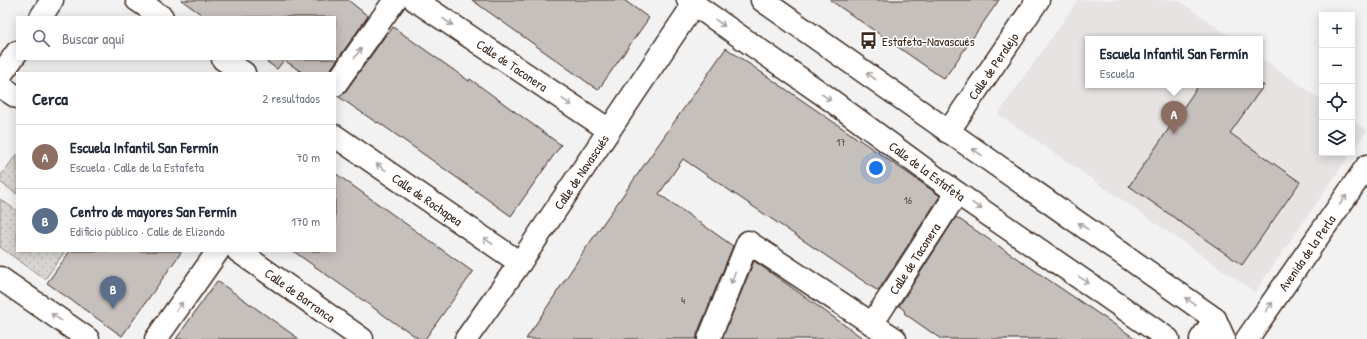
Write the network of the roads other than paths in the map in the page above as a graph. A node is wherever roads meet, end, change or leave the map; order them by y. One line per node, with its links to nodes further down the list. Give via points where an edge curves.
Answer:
1 (52, 0): 8 (street)
2 (137, 0): 9 (street)
3 (395, 0): 14 (street, one-way to 3)
4 (415, 0): 17 (street, Calle de Taconera, one-way to 17)
5 (762, 0): 18 (street, one-way to 5)
6 (1038, 0): 18 (street, Calle de Peralejo)
7 (691, 2): 17 (street, Calle de Navascués); 21 (street, Calle de la Estafeta, one-way to 21)
8 (42, 16)
9 (161, 16)
10 (16, 53): 13 (street)
11 (224, 60): 12 (street)
12 (242, 72)
13 (0, 76)
14 (336, 84)
15 (0, 86): 16 (street)
16 (16, 96)
17 (610, 130): 24 (street, Calle de Navascués)
18 (948, 132): 26 (street, one-way to 18)
19 (336, 137): 24 (street, Calle de Rochapea, one-way to 19)
20 (1367, 166): 37 (street, Avenida de la Perla, one-way to 20)
21 (957, 193): 27 (street, Calle de Taconera); 34 (street, Calle de la Estafeta, one-way to 34)
22 (217, 252): 29 (street, one-way to 22)
23 (239, 252): 30 (street, Calle de Barranca)
24 (520, 263): 31 (street, Calle de Navascués)
25 (0, 278): 28 (street, one-way to 25)
26 (1215, 318): 35 (street); 36 (street)
27 (872, 324): 32 (street, one-way to 32, via 748,242); 33 (street)
28 (88, 339)
29 (156, 339)
30 (362, 339)
31 (466, 339)
32 (709, 339)
33 (895, 339)
34 (1168, 339)
35 (1201, 339)
36 (1224, 339)
37 (1247, 339)

